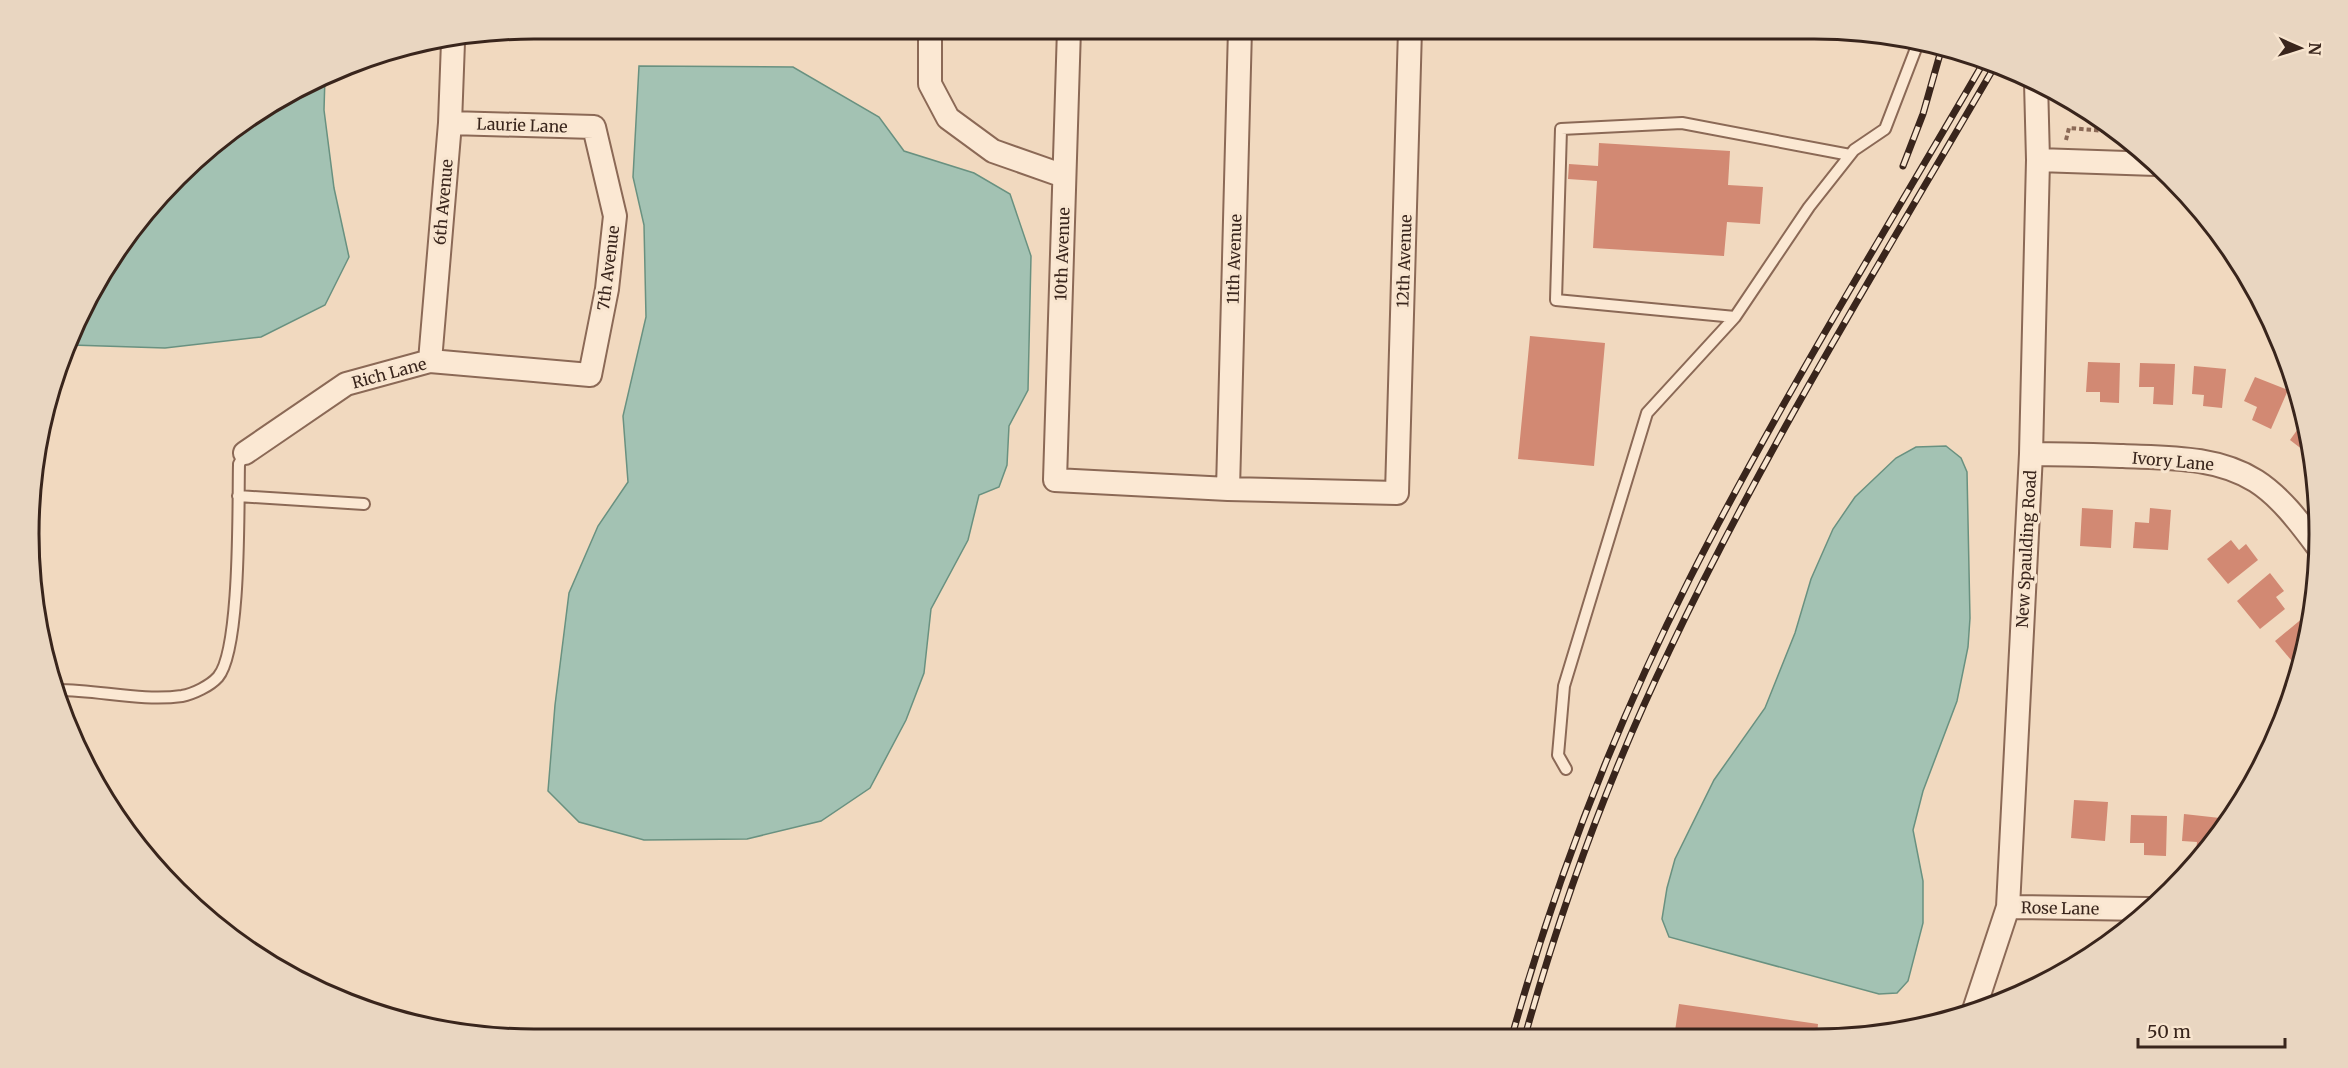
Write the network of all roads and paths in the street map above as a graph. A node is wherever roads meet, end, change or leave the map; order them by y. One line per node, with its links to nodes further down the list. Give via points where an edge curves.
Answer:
1 (930, 39): 15 (street, via 930,84 948,118 993,151)
2 (1070, 39): 15 (street, 10th Avenue)
3 (1240, 39): 21 (street, 11th Avenue)
4 (1410, 39): 21 (street, 12th Avenue, via 1397,493)
5 (453, 46): 8 (street, 6th Avenue)
6 (1915, 50): 11 (lane, via 1885,129)
7 (2036, 92): 12 (street, New Spaulding Road)
8 (450, 123): 9 (street, Laurie Lane); 17 (street, 6th Avenue)
9 (594, 127): 18 (street, 7th Avenue, via 615,216 607,290)
10 (2101, 131): 13 (path, via 2069,128)
11 (1850, 156): 16 (lane, via 1809,207); 16 (lane, via 1682,123 1561,129 1556,300)
12 (2038, 160): 13 (street); 20 (street, New Spaulding Road)
13 (2062, 161): 14 (street)
14 (2142, 164)
15 (1064, 177): 21 (street, 10th Avenue, via 1055,480)
16 (1735, 317): 26 (lane, via 1647,413 1564,686 1558,755)
17 (430, 361): 18 (street, Rich Lane); 19 (street, Rich Lane, via 346,384)
18 (590, 375)
19 (245, 453): 22 (lane, via 239,464)
20 (2031, 454): 24 (street, Ivory Lane, via 2170,458 2218,464 2255,480 2272,493); 27 (street, New Spaulding Road)
21 (1228, 489)
22 (238, 495): 23 (lane); 25 (lane, via 231,638 218,677 203,688 165,697)
23 (364, 504)
24 (2309, 535)
25 (64, 691)
26 (1566, 769)
27 (2008, 907): 28 (street, Rose Lane); 29 (street, New Spaulding Road)
28 (2137, 909)
29 (1977, 1001)

